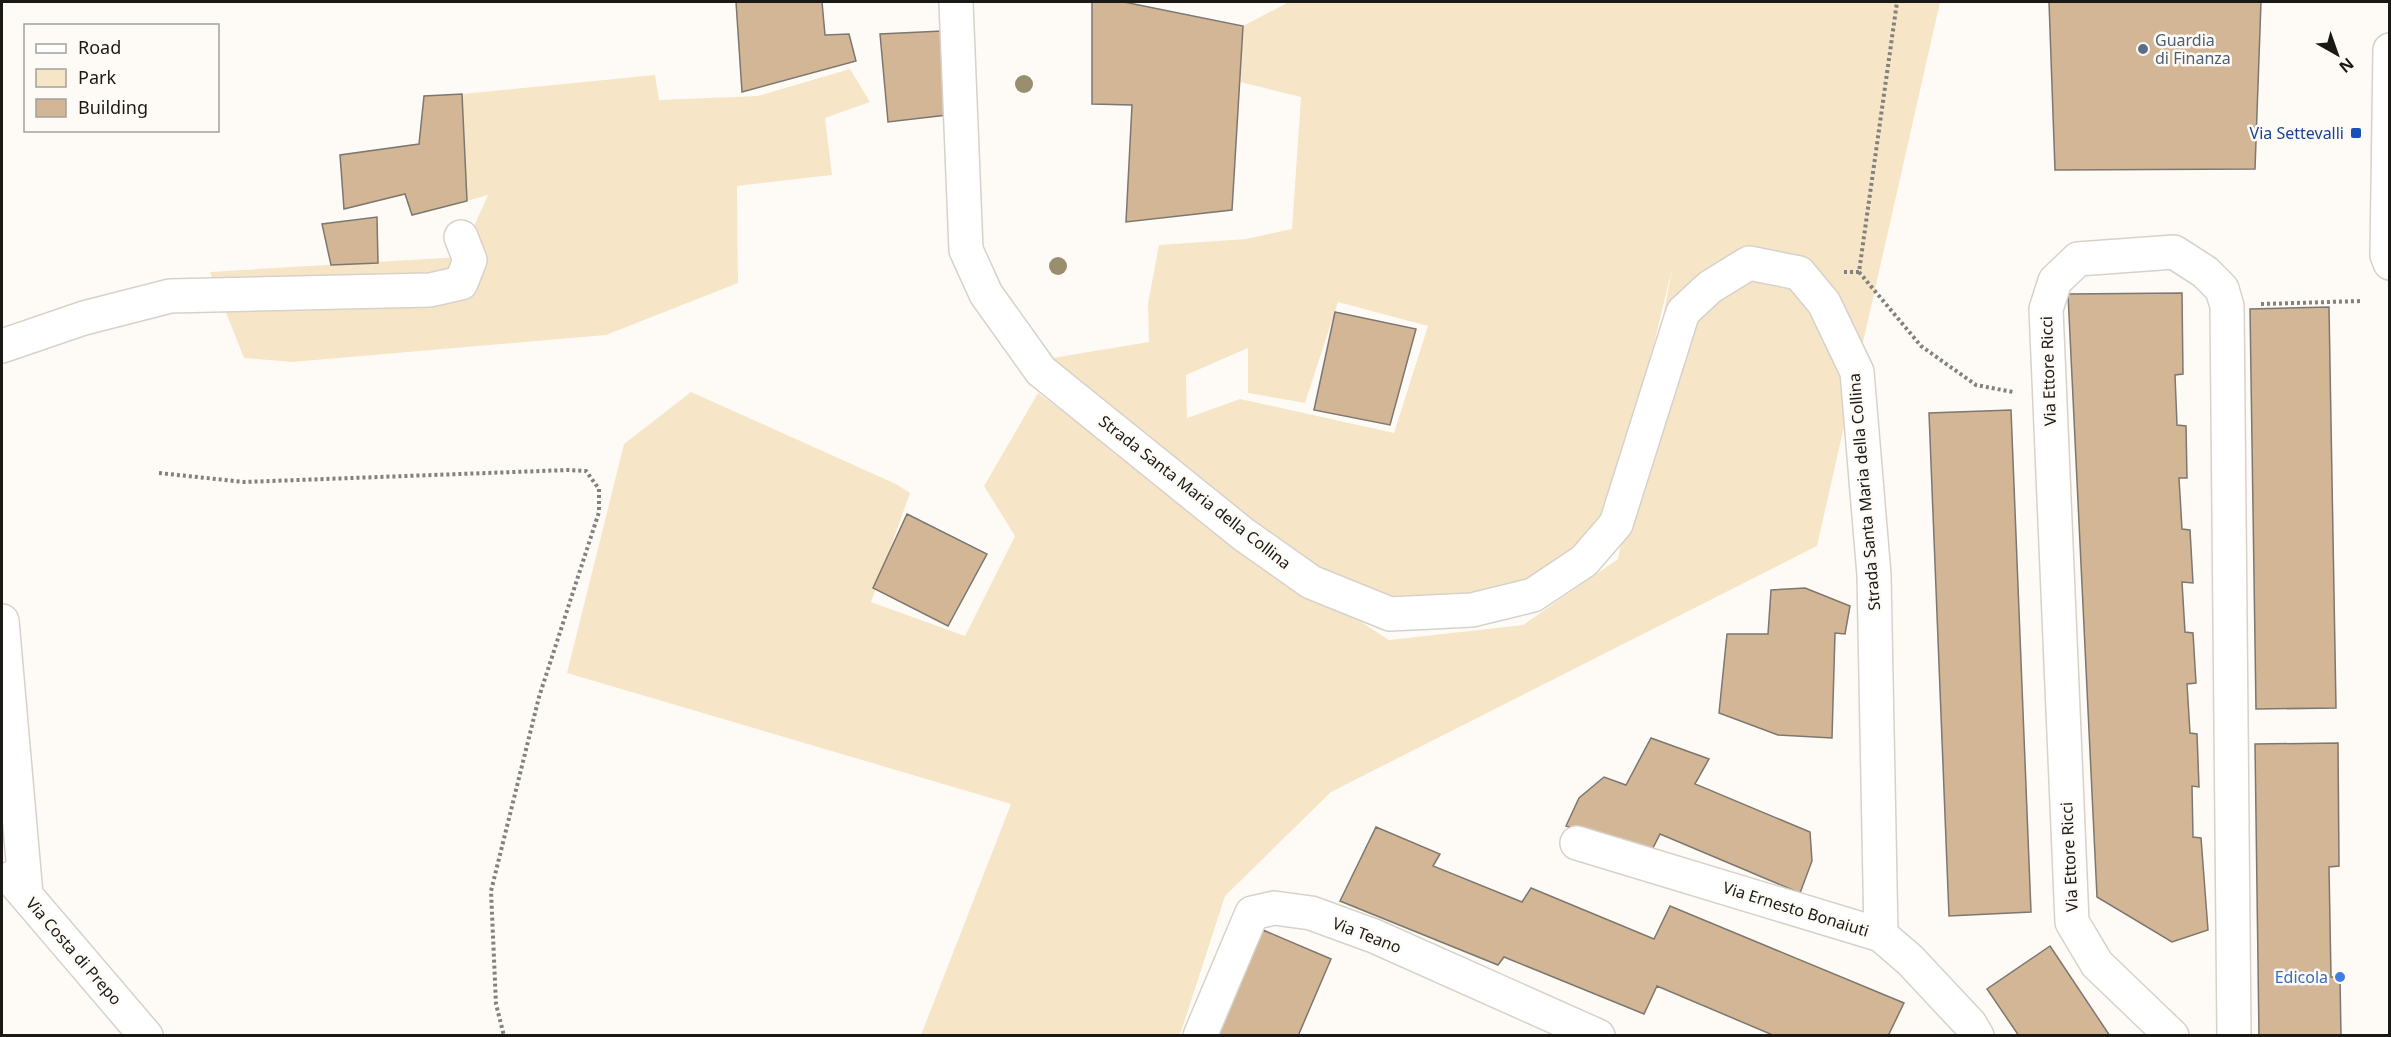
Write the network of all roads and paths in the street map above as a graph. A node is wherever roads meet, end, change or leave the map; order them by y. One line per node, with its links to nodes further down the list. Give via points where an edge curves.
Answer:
1 (956, 2): 7 (street, Strada Santa Maria della Collina, via 966,250 986,294 1041,371 1242,534 1311,582 1390,614 1472,610 1533,596 1584,561 1617,524 1683,312 1710,287 1749,263)
2 (1897, 2): 6 (path)
3 (2390, 50): 5 (street)
4 (461, 237): 10 (street, via 470,260 461,283 430,290 170,296 84,318)
5 (2390, 263)
6 (1859, 272): 7 (path); 11 (path, via 1921,346 1976,385)
7 (1798, 273): 17 (street, Strada Santa Maria della Collina, via 1824,303 1857,372 1874,576)
8 (2362, 301): 9 (path)
9 (2227, 306): 11 (street, Via Ettore Ricci, via 2222,290 2205,272 2174,252 2078,259 2055,281 2046,309); 24 (street, Via Ettore Ricci)
10 (2, 346)
11 (2049, 399): 23 (street, Via Ettore Ricci, via 2072,922 2097,964)
12 (159, 473): 19 (path, via 244,482 568,470 586,471 599,489 599,512 539,698 491,891 496,1004)
13 (2, 621): 16 (street)
14 (1578, 843): 17 (street, Via Ernesto Bonaiuti)
15 (2, 868): 16 (street, Via Costa di Prepo)
16 (26, 895): 18 (street, Via Costa di Prepo)
17 (1881, 935): 22 (street, Via Ernesto Bonaiuti, via 1910,960)
18 (146, 1035)
19 (504, 1035)
20 (1200, 1035): 21 (street, Via Teano, via 1252,913 1274,908 1311,913 1374,936)
21 (1598, 1035)
22 (1977, 1035)
23 (2172, 1035)
24 (2234, 1035)

